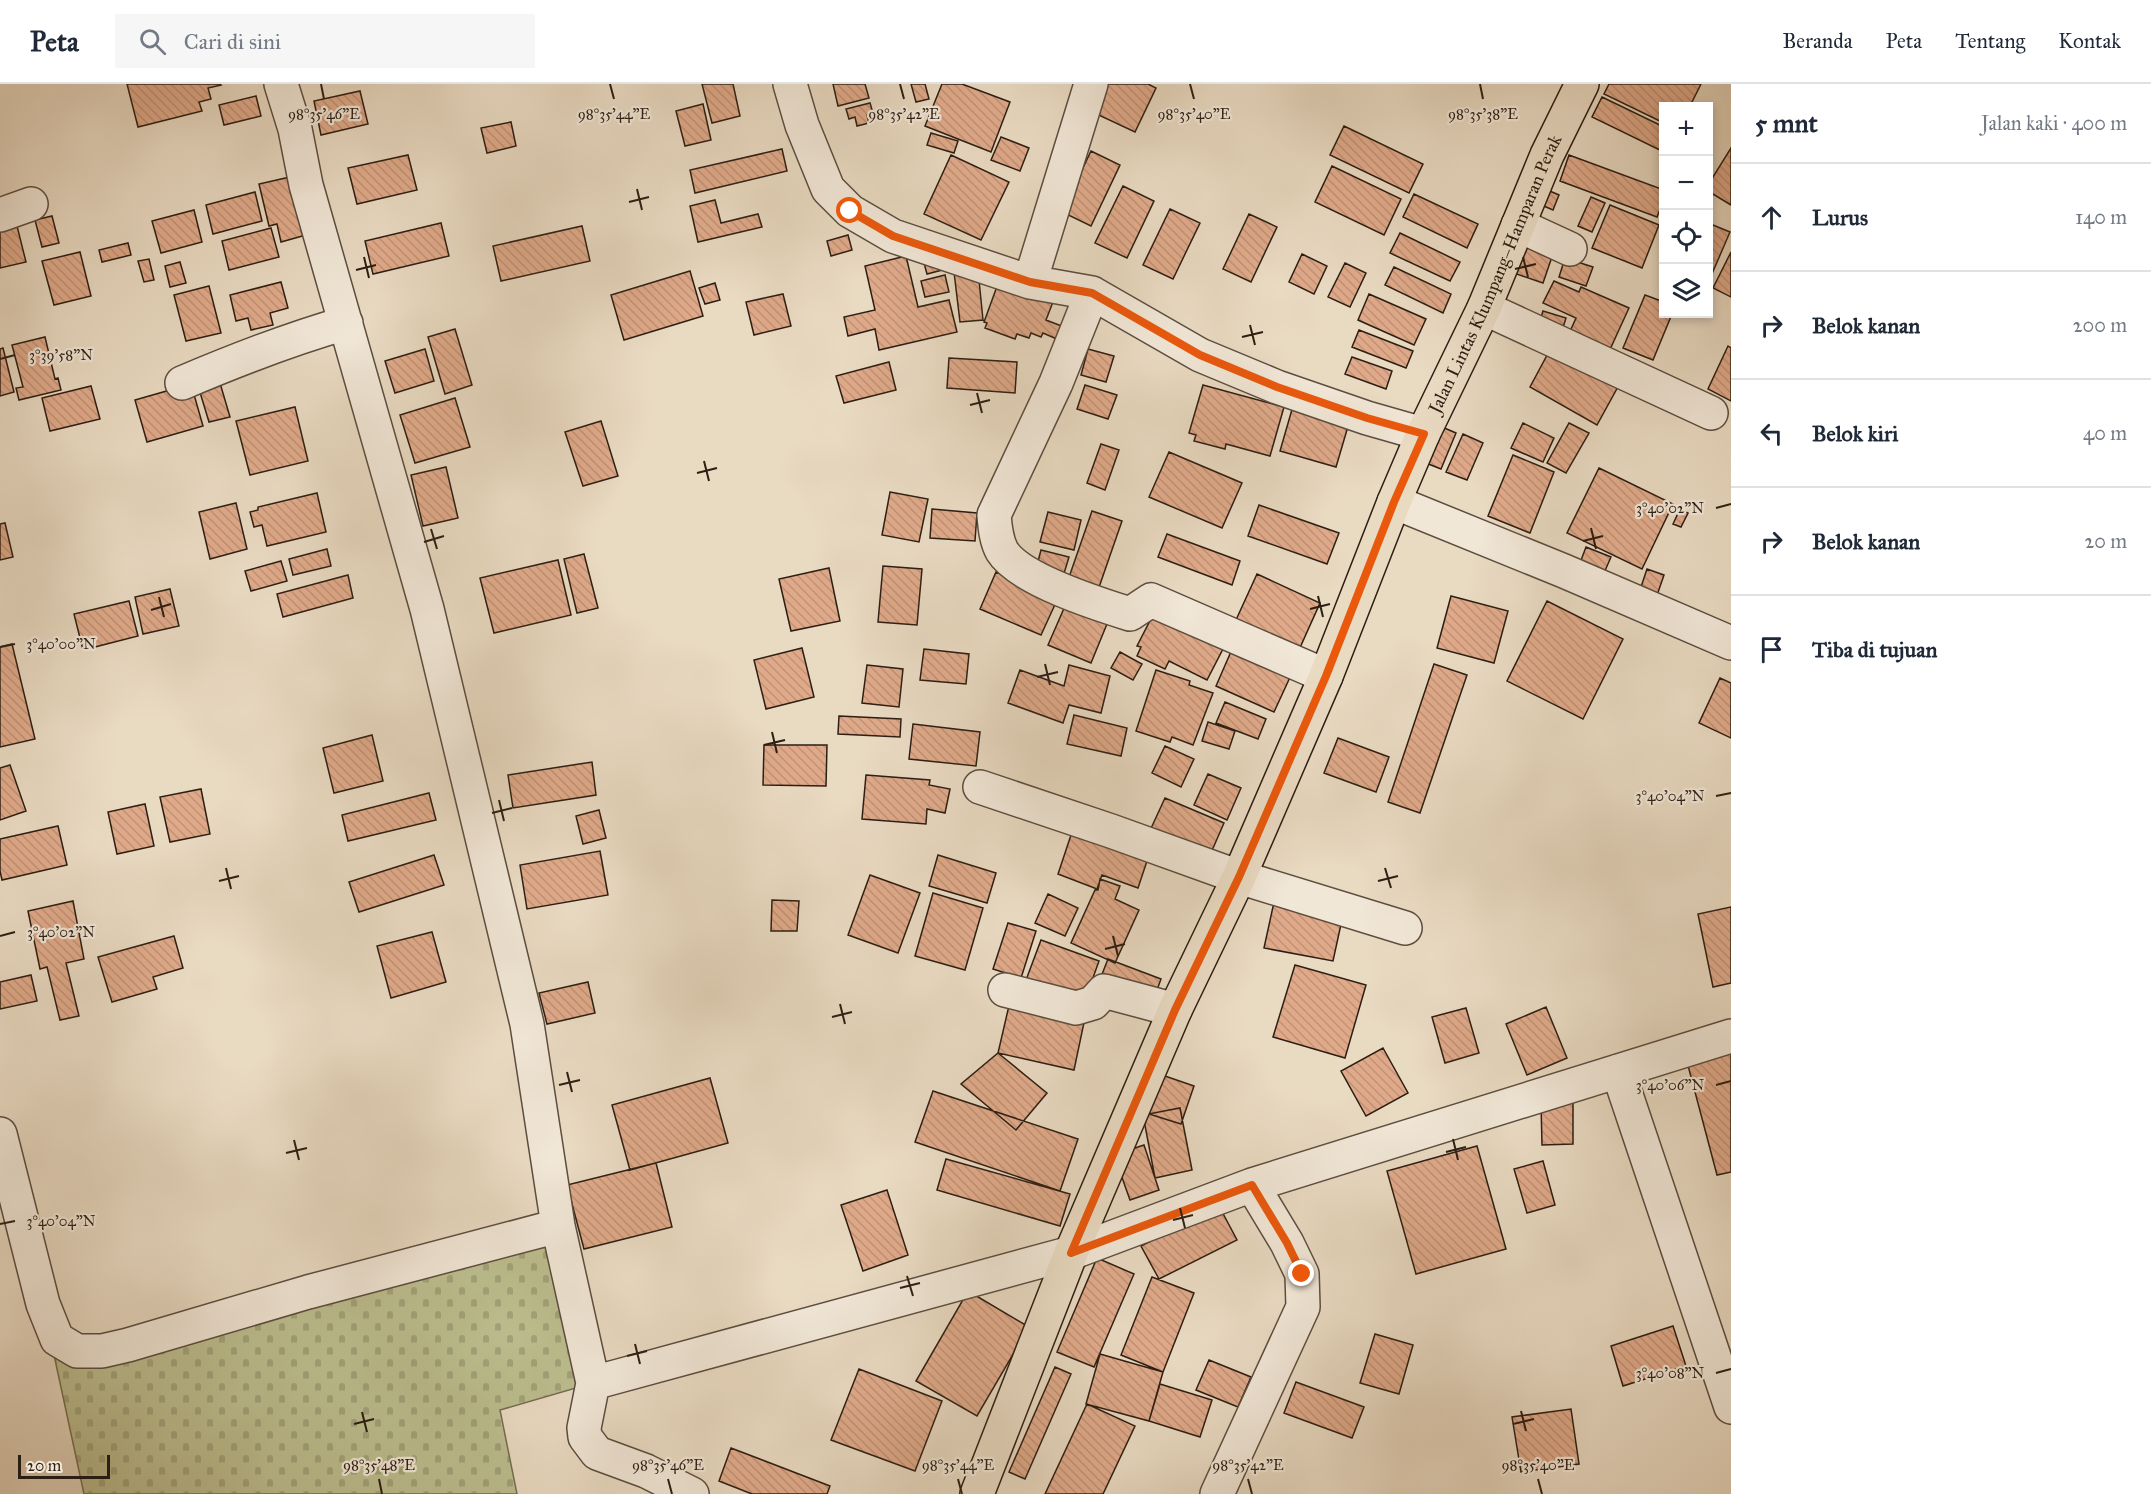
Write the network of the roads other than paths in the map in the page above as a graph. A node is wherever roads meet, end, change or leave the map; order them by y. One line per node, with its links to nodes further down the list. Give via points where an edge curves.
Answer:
1 (281, 84): 12 (street)
2 (790, 84): 9 (street, via 828,189 850,211 893,236)
3 (1090, 84): 9 (street)
4 (1582, 84): 7 (main road, Jalan Lintas Klumpang–Hamparan Perak)
5 (31, 204): 6 (street)
6 (0, 215)
7 (1518, 225): 8 (street); 11 (main road, Jalan Lintas Klumpang–Hamparan Perak)
8 (1570, 249)
9 (1030, 282): 10 (street)
10 (1092, 293): 15 (street, via 1200,355 1277,387); 18 (street, via 1056,382 994,515 1003,552 1022,570 1084,600 1130,614 1151,600)
11 (1484, 308): 14 (street); 15 (main road, Jalan Lintas Klumpang–Hamparan Perak)
12 (346, 323): 13 (street, via 292,339); 28 (street, via 428,609 527,1024)
13 (182, 383)
14 (1711, 413)
15 (1424, 434): 16 (main road, Jalan Lintas Klumpang–Hamparan Perak)
16 (1394, 502): 17 (street); 18 (main road, Jalan Lintas Klumpang–Hamparan Perak)
17 (1731, 643)
18 (1326, 676): 20 (main road, Jalan Lintas Klumpang–Hamparan Perak)
19 (980, 787): 20 (street)
20 (1239, 877): 21 (street); 23 (main road, Jalan Lintas Klumpang–Hamparan Perak)
21 (1405, 928)
22 (1005, 990): 23 (street, via 1076,1008 1093,1003 1104,991)
23 (1175, 1010): 29 (main road, Jalan Lintas Klumpang–Hamparan Perak)
24 (1731, 1036): 25 (street)
25 (1618, 1071): 27 (street); 31 (street)
26 (0, 1134): 28 (street, via 43,1304 57,1339 77,1351 128,1344)
27 (1252, 1185): 29 (street); 34 (street, via 1302,1274 1303,1307)
28 (558, 1226): 30 (street)
29 (1071, 1253): 30 (street); 32 (main road, Jalan Lintas Klumpang–Hamparan Perak)
30 (593, 1383): 33 (street, via 584,1428 585,1437 597,1454 646,1471)
31 (1731, 1407)
32 (982, 1492)
33 (692, 1494)
34 (1216, 1494)

